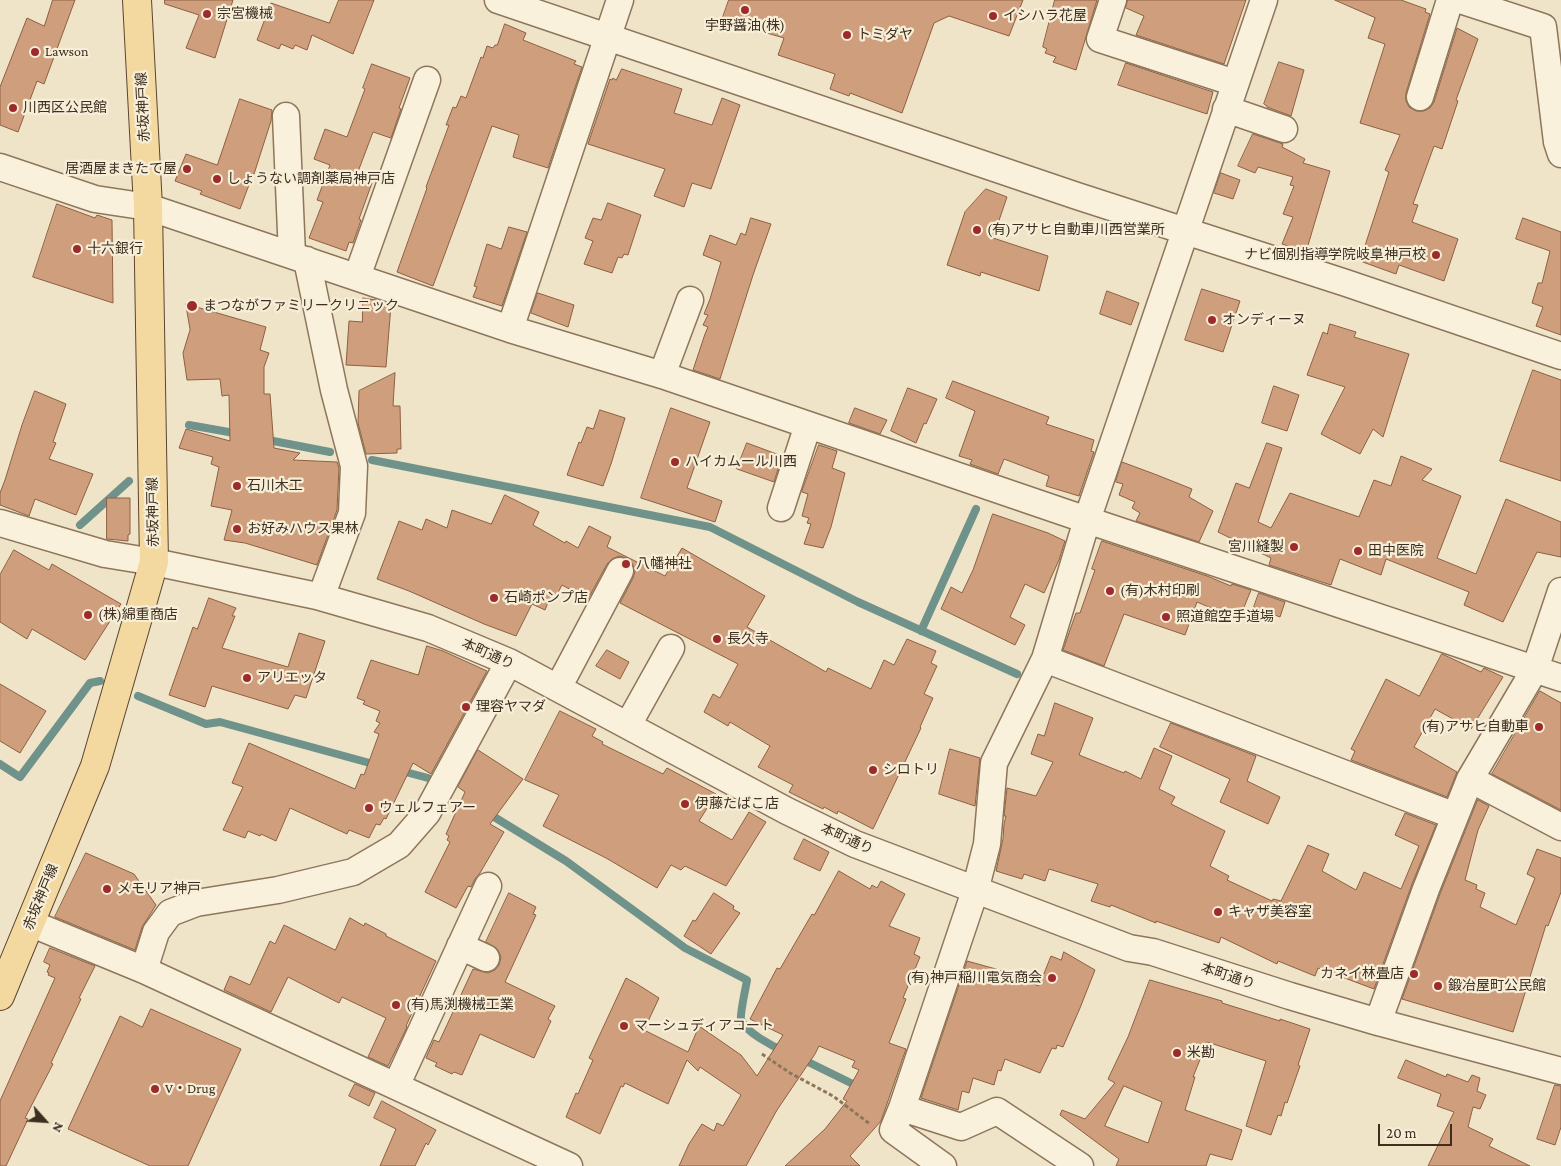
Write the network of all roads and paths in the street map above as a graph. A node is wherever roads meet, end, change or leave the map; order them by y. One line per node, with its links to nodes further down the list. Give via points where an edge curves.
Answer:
1 (137, 0): 18 (main road, 赤坂神戸線)
2 (498, 0): 9 (street)
3 (620, 0): 9 (street)
4 (1114, 0): 11 (street, via 1100,40)
5 (1264, 0): 11 (street)
6 (1450, 0): 12 (street)
7 (1460, 0): 8 (street)
8 (1552, 30): 16 (street, via 1557,142)
9 (608, 38): 19 (street); 23 (street)
10 (427, 80): 21 (street)
11 (1235, 83): 13 (street)
12 (1420, 97)
13 (1226, 109): 15 (street); 19 (street)
14 (286, 116): 20 (street)
15 (1284, 129)
16 (1561, 154)
17 (0, 167): 18 (street, via 95,199)
18 (148, 207): 20 (street); 30 (main road, 赤坂神戸線)
19 (1184, 232): 24 (street); 28 (street)
20 (299, 258): 21 (street); 33 (street, via 354,466 352,513)
21 (357, 277): 23 (street)
22 (690, 300): 25 (street)
23 (510, 329): 25 (street)
24 (1561, 356)
25 (662, 375): 26 (street)
26 (808, 425): 27 (street); 28 (street)
27 (781, 508)
28 (1088, 520): 35 (street); 37 (street)
29 (0, 523): 30 (street, 本町通り, via 105,554)
30 (154, 562): 33 (street, 本町通り); 46 (main road, 赤坂神戸線, via 95,766)
31 (620, 571): 39 (street)
32 (1561, 591): 37 (street)
33 (321, 597): 36 (street, 本町通り, via 428,628)
34 (671, 648): 40 (street)
35 (1045, 659): 42 (street); 45 (street, via 994,763 986,844)
36 (509, 662): 39 (street, 本町通り); 49 (street, via 427,813 399,845 353,872 278,890 196,903 170,913 156,932)
37 (1535, 669): 38 (street); 41 (street)
38 (1561, 678)
39 (558, 688): 40 (street, 本町通り)
40 (628, 725): 45 (street, 本町通り, via 787,812 855,844)
41 (1470, 779): 42 (street); 43 (street)
42 (1455, 816): 51 (street)
43 (1561, 828)
44 (488, 886): 47 (street)
45 (975, 890): 51 (street, 本町通り, via 1129,948 1152,952); 55 (street)
46 (30, 923): 49 (street); 50 (main road, 赤坂神戸線)
47 (460, 946): 48 (street); 54 (street)
48 (486, 958)
49 (144, 970): 54 (street)
50 (0, 996)
51 (1378, 1022): 53 (street, 本町通り)
52 (762, 1054): 55 (path, via 833,1096 886,1135)
53 (1561, 1071)
54 (396, 1086): 56 (street)
55 (897, 1119): 57 (street); 58 (street, via 961,1127 997,1111)
56 (569, 1166)
57 (943, 1166)
58 (1080, 1166)

